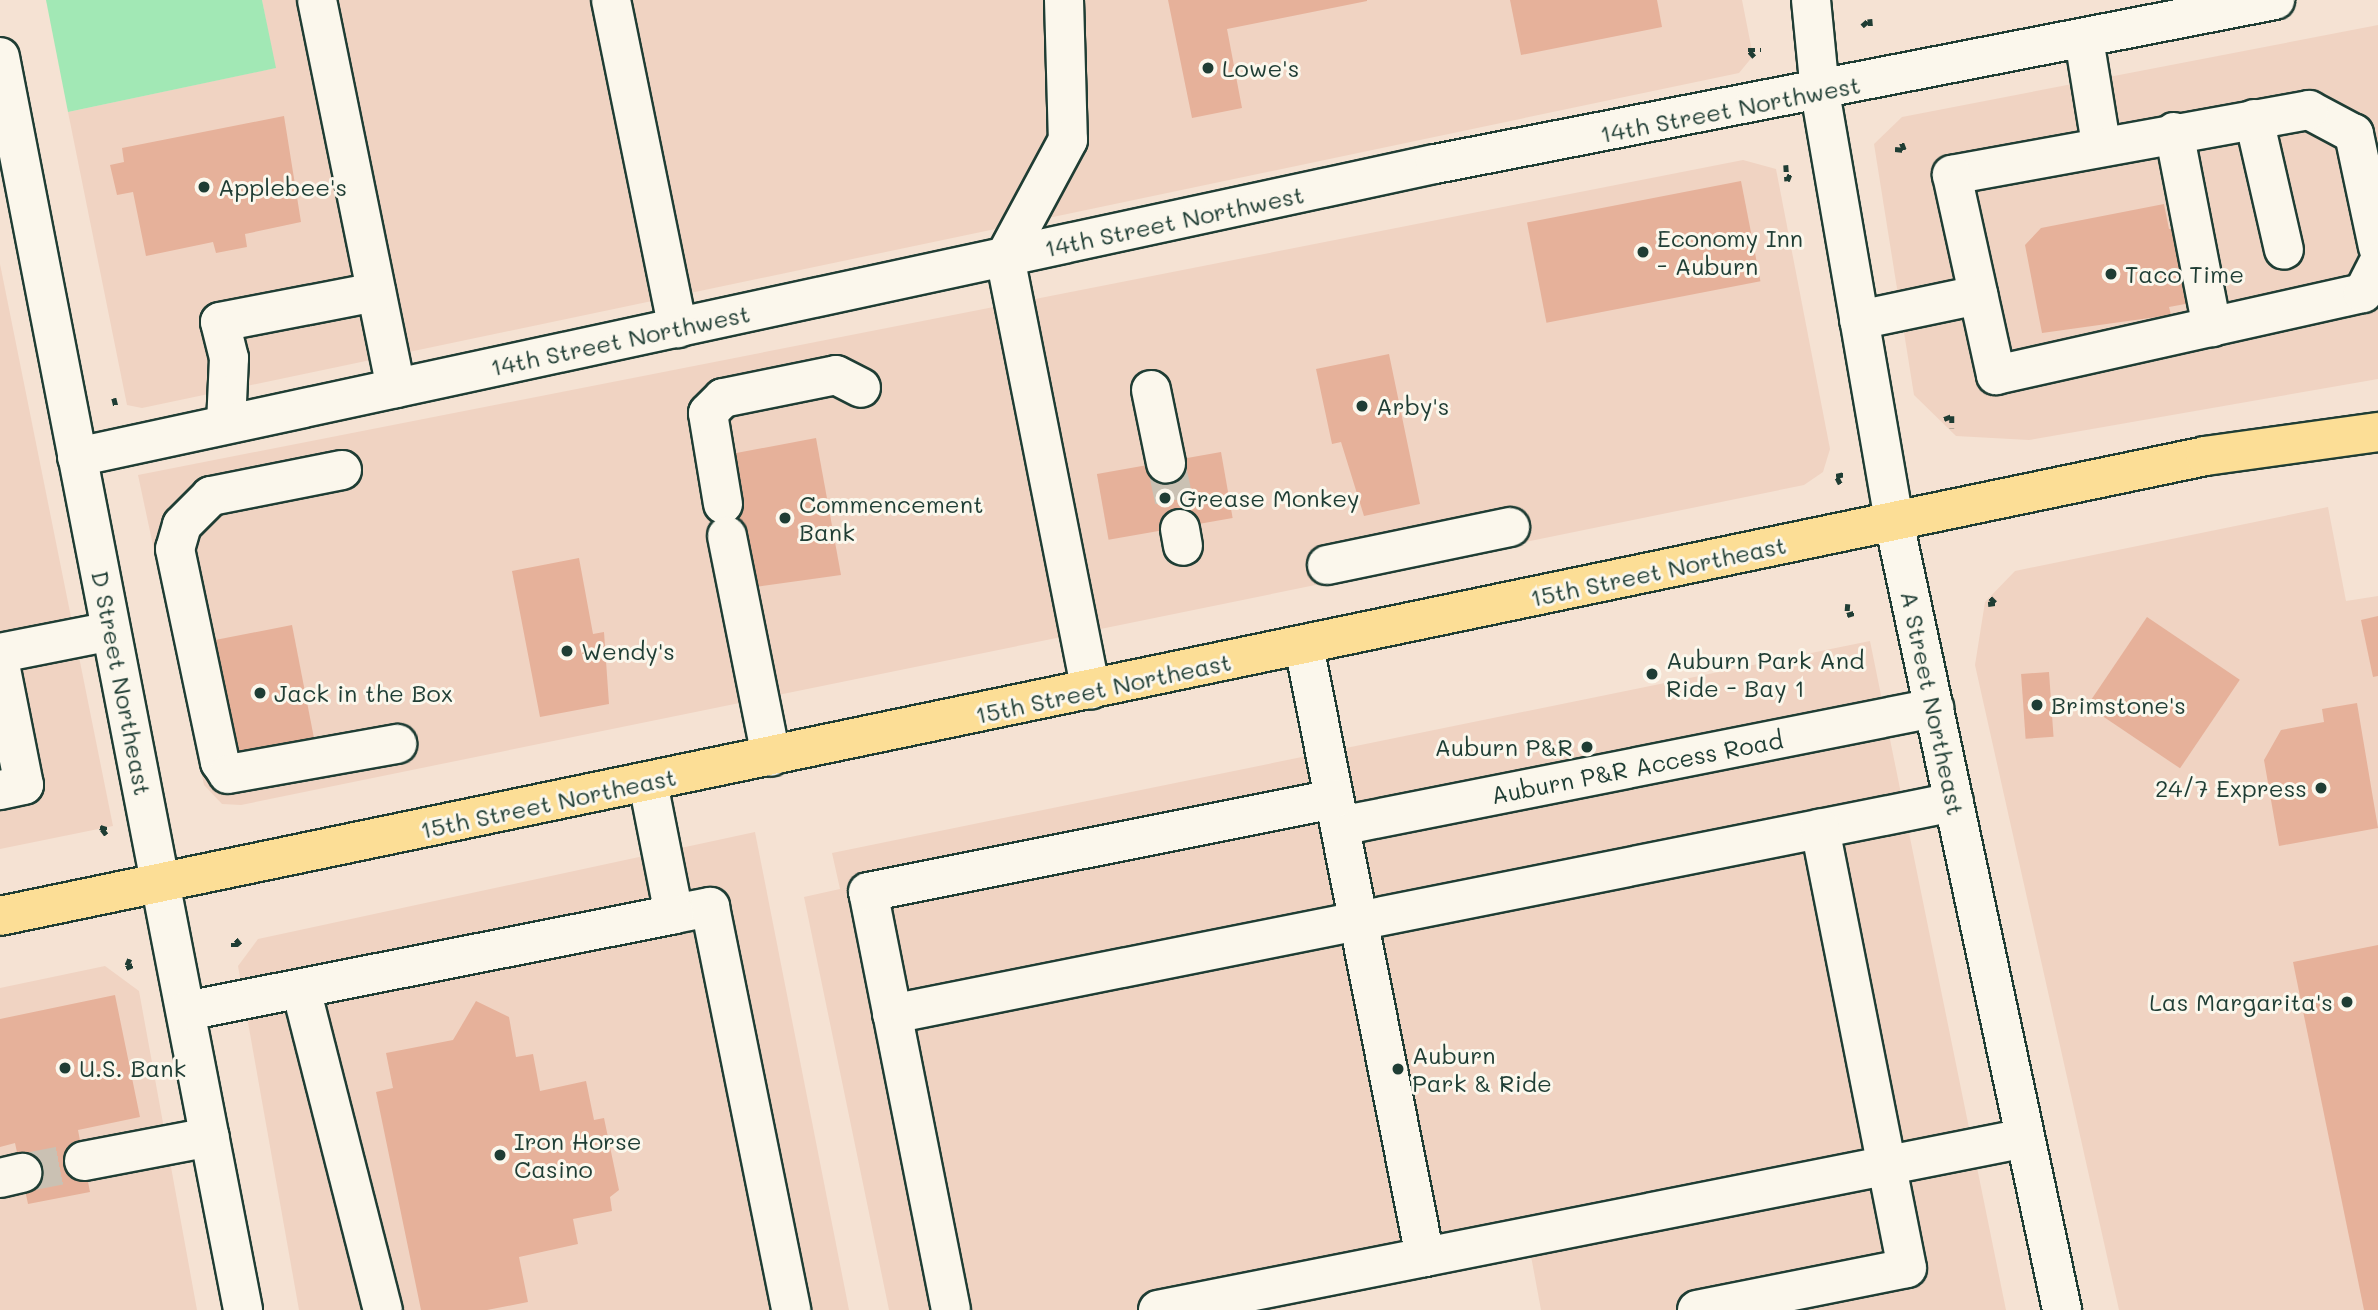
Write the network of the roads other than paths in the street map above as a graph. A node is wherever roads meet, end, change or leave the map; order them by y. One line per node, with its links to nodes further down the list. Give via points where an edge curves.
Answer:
1 (317, 0): 17 (street)
2 (611, 0): 21 (street)
3 (1064, 0): 15 (street, via 1068,140)
4 (1790, 0): 9 (street, A Street Northeast)
5 (1811, 0): 9 (street, A Street Northeast)
6 (2275, 0): 7 (street, 14th Street Northwest)
7 (2084, 39): 9 (street, 14th Street Northwest); 12 (street)
8 (1, 63): 27 (street, D Street Northeast)
9 (1820, 92): 15 (street, 14th Street Northwest, via 1435,164); 19 (street, A Street Northeast)
10 (2254, 119): 11 (street); 13 (street, via 2309,110 2354,134); 14 (street)
11 (2174, 132): 12 (street); 20 (street)
12 (2101, 144): 18 (street, via 1952,175)
13 (2378, 247)
14 (2284, 250)
15 (1005, 257): 21 (street, 14th Street Northwest); 37 (street)
16 (2378, 263): 20 (street, via 2363,293)
17 (376, 292): 22 (street); 25 (street, via 220,322 229,358)
18 (1978, 295): 19 (street); 20 (street, via 1996,375)
19 (1859, 320): 30 (street, A Street Northeast)
20 (2212, 327)
21 (678, 328): 22 (street, 14th Street Northwest)
22 (396, 388): 25 (street, 14th Street Northwest)
23 (861, 388): 40 (street, via 836,375 723,398 708,413)
24 (1151, 390): 28 (street)
25 (226, 424): 27 (street, 14th Street Northwest)
26 (2378, 432): 30 (main road, 15th Street Northeast, via 2205,456)
27 (77, 457): 33 (street, D Street Northeast)
28 (1166, 463)
29 (342, 470): 39 (street, via 211,496 182,525 175,549 220,762 228,774)
30 (1894, 522): 34 (main road, 15th Street Northeast); 38 (street, A Street Northeast)
31 (1510, 527): 32 (street)
32 (1326, 565)
33 (111, 631): 35 (street); 46 (street, D Street Northeast)
34 (1304, 646): 37 (main road, 15th Street Northeast); 44 (street)
35 (0, 653)
36 (0, 664): 42 (street, via 24,785)
37 (1091, 690): 40 (main road, 15th Street Northeast)
38 (1934, 708): 43 (street, A Street Northeast); 44 (street, Auburn P&R Access Road)
39 (397, 744)
40 (771, 757): 41 (main road, 15th Street Northeast)
41 (648, 783): 46 (main road, 15th Street Northeast); 47 (street)
42 (0, 790)
43 (1954, 803): 45 (street); 54 (street, A Street Northeast)
44 (1337, 812): 49 (street); 52 (street, Auburn P&R Access Road, via 868,892)
45 (1820, 829): 49 (street); 56 (street)
46 (162, 884): 48 (main road, 15th Street Northeast); 51 (street, D Street Northeast)
47 (674, 914): 50 (street); 60 (street, via 710,907)
48 (0, 916)
49 (1359, 921): 52 (street); 57 (street)
50 (301, 989): 51 (street); 59 (street)
51 (186, 1011): 53 (street, D Street Northeast)
52 (892, 1014): 61 (street)
53 (210, 1138): 55 (street); 58 (street, D Street Northeast)
54 (2025, 1138): 56 (street); 64 (street, A Street Northeast)
55 (84, 1161)
56 (1886, 1165): 57 (street); 63 (street, via 1907,1268)
57 (1425, 1257): 62 (street)
58 (243, 1310)
59 (383, 1310)
60 (790, 1310)
61 (951, 1310)
62 (1158, 1310)
63 (1697, 1310)
64 (2062, 1310)

